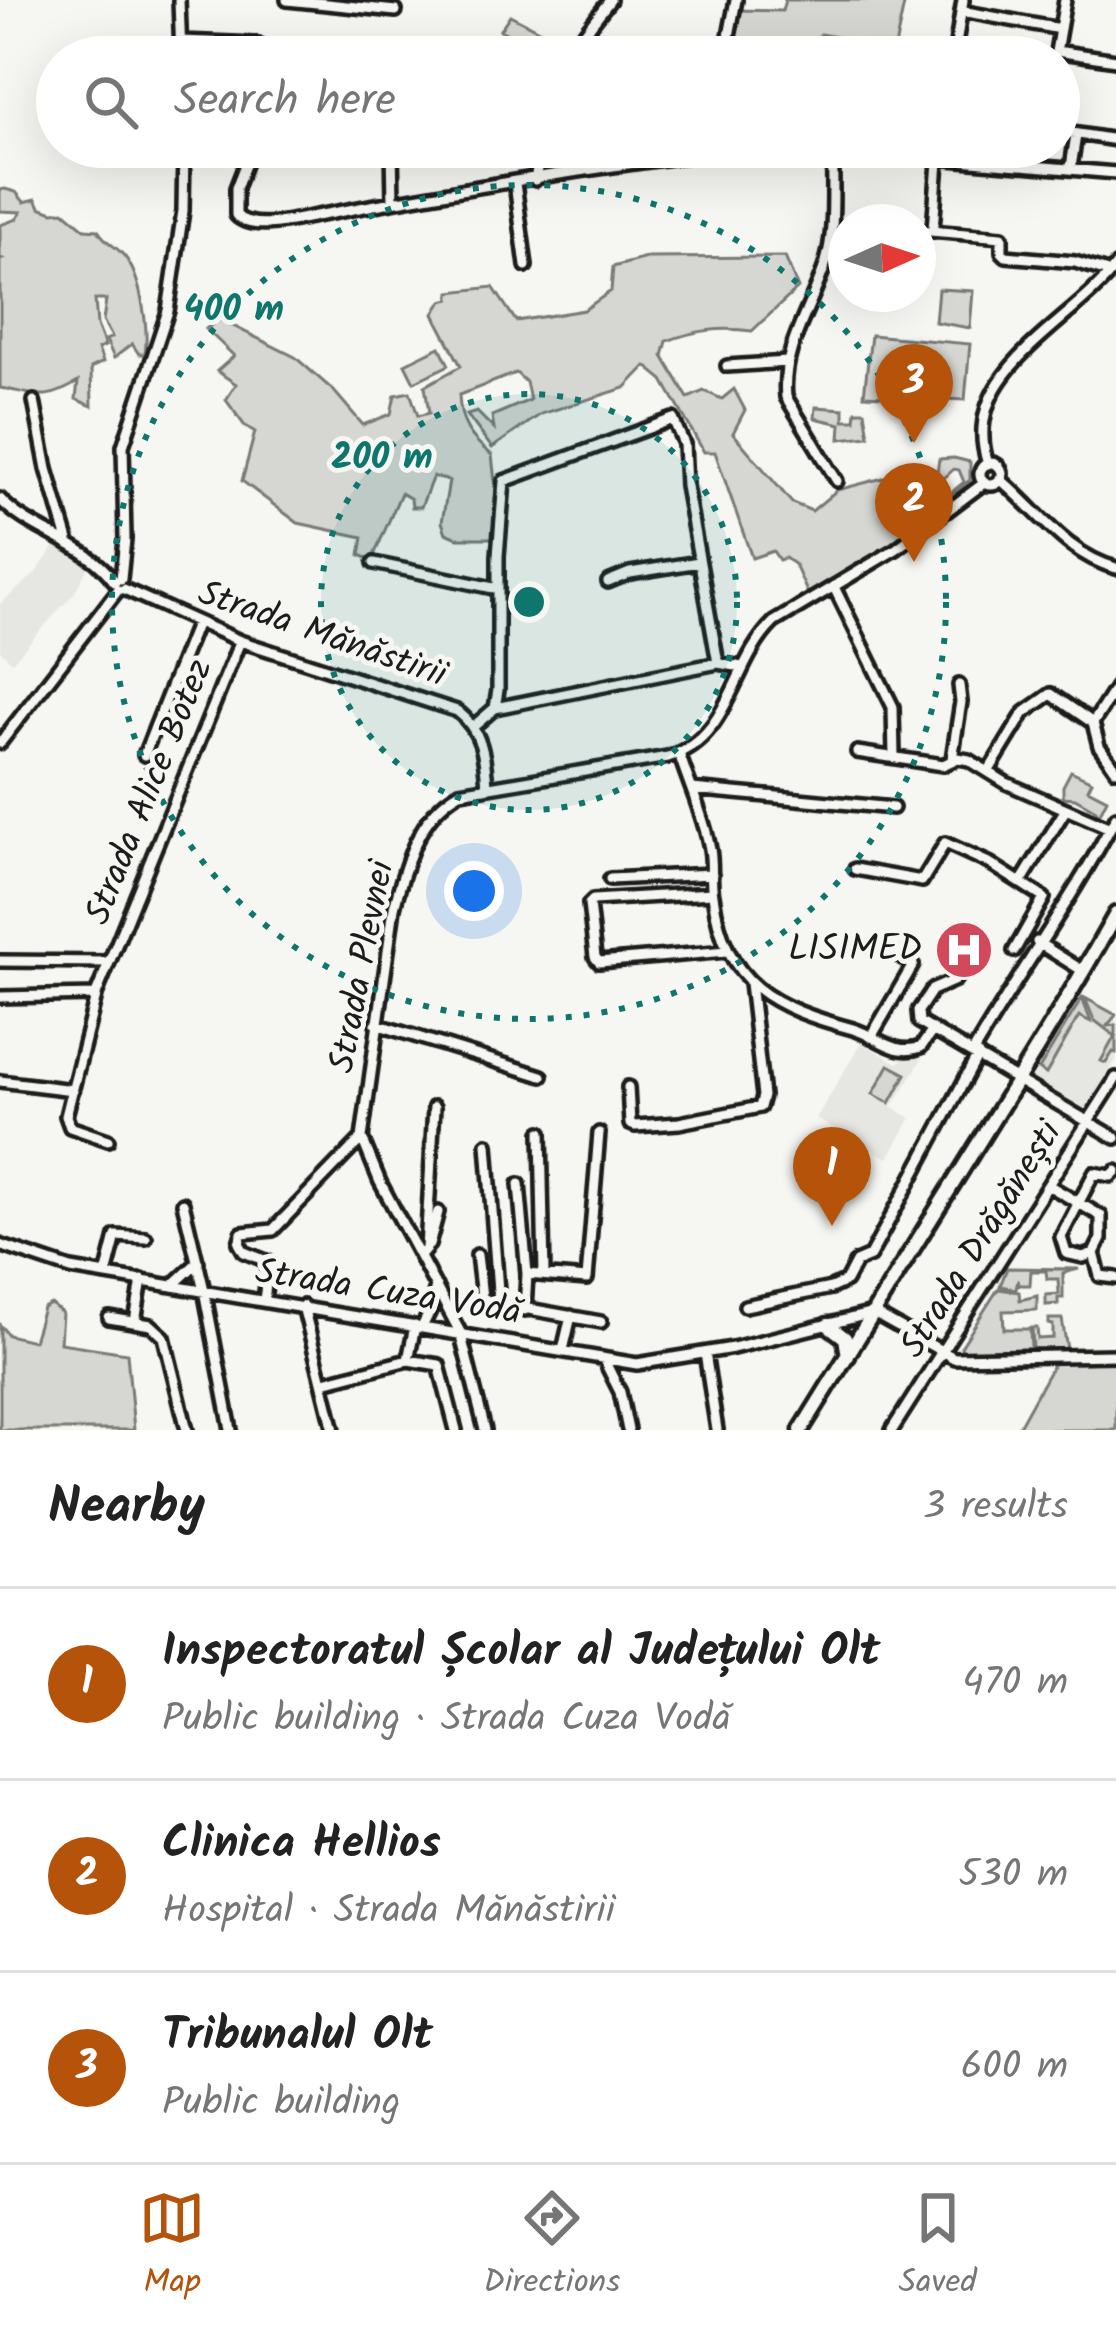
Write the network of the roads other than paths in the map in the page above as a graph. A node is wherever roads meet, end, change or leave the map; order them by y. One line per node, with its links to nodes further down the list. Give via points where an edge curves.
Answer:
1 (179, 0): 9 (street)
2 (287, 0): 7 (street)
3 (610, 0): 10 (street)
4 (736, 0): 11 (street)
5 (1065, 0): 8 (street)
6 (962, 6): 8 (street); 12 (street)
7 (396, 11)
8 (1060, 29): 13 (street)
9 (181, 36)
10 (582, 36)
11 (729, 36)
12 (957, 36)
13 (1059, 36)
14 (1080, 56): 15 (street)
15 (1116, 60)
16 (1080, 135): 17 (street)
17 (1116, 140)
18 (183, 168): 49 (street, via 168,311 123,446)
19 (244, 168): 29 (street, via 236,188 242,222)
20 (392, 168): 29 (street)
21 (537, 168): 27 (street)
22 (605, 168): 27 (street)
23 (832, 168): 30 (street)
24 (937, 168): 31 (street)
25 (1078, 168): 26 (street)
26 (1116, 173)
27 (535, 180): 28 (street)
28 (515, 183): 29 (street); 34 (street)
29 (393, 202)
30 (831, 204)
31 (935, 204)
32 (936, 230): 35 (street, via 1002,237 1006,256)
33 (828, 250): 36 (street)
34 (526, 266)
35 (1113, 269): 39 (street, via 991,394 981,432)
36 (787, 362): 37 (street); 41 (street, via 786,398)
37 (727, 366)
38 (34, 401): 44 (street)
39 (988, 464): 40 (street, via 999,467); 42 (street)
40 (1000, 479): 42 (street); 47 (street, via 1076,551)
41 (837, 481)
42 (984, 482): 50 (street)
43 (0, 499): 44 (street, Strada Mănăstirii)
44 (68, 540): 49 (street, Strada Mănăstirii)
45 (699, 562): 48 (street); 51 (street, via 684,444 673,419 504,481); 54 (street)
46 (374, 563): 51 (street)
47 (1116, 568)
48 (608, 582)
49 (119, 585): 52 (street, Strada Mănăstirii); 61 (street)
50 (833, 587): 55 (street, via 774,622); 65 (street, via 893,707)
51 (498, 589): 58 (street)
52 (197, 622): 53 (street, Strada Mănăstirii); 64 (street)
53 (240, 641): 60 (street, Strada Mănăstirii, via 444,706); 86 (street, Strada Alice Botez)
54 (718, 663): 55 (street); 58 (street)
55 (742, 668): 63 (street, via 712,727)
56 (959, 686): 66 (street)
57 (1116, 686): 59 (street)
58 (495, 708): 60 (street)
59 (1093, 723): 67 (street); 68 (street, via 1051,694 1024,713)
60 (474, 726): 69 (street, Strada Mănăstirii)
61 (0, 743)
62 (856, 752): 65 (street)
63 (679, 753): 69 (street); 70 (street)
64 (144, 755)
65 (894, 758): 66 (street)
66 (952, 759): 68 (street)
67 (1116, 770)
68 (988, 772): 72 (street)
69 (487, 786): 92 (street, Strada Plevnei, via 447,799 415,845 394,908)
70 (692, 789): 71 (street); 75 (street)
71 (893, 808)
72 (1066, 809): 73 (street); 77 (street)
73 (1113, 823): 81 (street)
74 (855, 869): 77 (street, via 922,881 945,844)
75 (712, 874): 76 (street); 78 (street)
76 (610, 879)
77 (1021, 882): 80 (street, via 1044,898)
78 (712, 893): 83 (street); 83 (street, via 593,901 595,957)
79 (1116, 914): 88 (main road)
80 (1026, 932): 81 (street); 84 (street)
81 (1038, 942): 88 (street); 95 (street)
82 (885, 947): 94 (street, via 914,965)
83 (727, 951): 89 (street)
84 (1015, 952)
85 (0, 961): 86 (street, Strada Alice Botez)
86 (109, 962): 90 (street, Strada Alice Botez)
87 (963, 967): 93 (street, via 918,1011 916,1019)
88 (1083, 971): 98 (main road)
89 (750, 982): 94 (street, via 799,1015); 100 (street, via 760,1107 635,1126)
90 (96, 995): 91 (street); 101 (street, Strada Alice Botez)
91 (0, 997)
92 (376, 1024): 96 (street); 104 (street, Strada Plevnei)
93 (933, 1030): 94 (street, via 913,1050); 95 (street)
94 (871, 1037)
95 (976, 1053): 98 (street); 134 (street, via 870,1256 831,1288)
96 (542, 1076)
97 (1116, 1078): 103 (street, Strada Drăgănești)
98 (1019, 1080): 103 (street); 138 (main road)
99 (0, 1081): 101 (street)
100 (628, 1087)
101 (73, 1090): 108 (street, via 70,1127)
102 (434, 1108): 118 (street)
103 (1088, 1122): 107 (street); 112 (street, Strada Drăgănești)
104 (361, 1132): 118 (street); 131 (street, via 273,1230 242,1233 244,1252 269,1262)
105 (542, 1132): 124 (street)
106 (599, 1133): 124 (street, via 587,1279)
107 (1116, 1138)
108 (108, 1140)
109 (487, 1144): 132 (street)
110 (1116, 1171): 113 (street, via 1094,1173)
111 (519, 1184): 122 (street)
112 (1048, 1185): 113 (street); 148 (street, Strada Drăgănești)
113 (1076, 1202): 119 (street, via 1104,1224); 119 (street, via 1060,1244 1066,1253)
114 (183, 1203): 121 (street, Strada Cuza Vodă)
115 (438, 1213): 118 (street)
116 (146, 1238): 123 (street, via 116,1237)
117 (0, 1245): 123 (street, Strada Cuza Vodă)
118 (423, 1253): 128 (street)
119 (1094, 1253): 125 (street, via 1100,1276)
120 (477, 1255): 132 (street, via 482,1297)
121 (198, 1262): 127 (street); 129 (street, Strada Cuza Vodă)
122 (527, 1274): 124 (street); 136 (street)
123 (106, 1275): 126 (street, Strada Cuza Vodă)
124 (544, 1275)
125 (1116, 1278)
126 (142, 1280): 127 (street, Strada Cuza Vodă); 141 (street)
127 (173, 1286): 129 (street, Strada Cuza Vodă)
128 (436, 1286): 144 (street); 145 (street)
129 (205, 1290): 130 (street, Strada Cuza Vodă); 135 (street)
130 (224, 1293): 131 (street, Strada Cuza Vodă); 135 (street)
131 (264, 1300): 133 (street, Strada Cuza Vodă)
132 (499, 1304): 136 (street, Strada Cuza Vodă)
133 (303, 1306): 137 (street, Strada Cuza Vodă); 146 (street)
134 (745, 1306)
135 (208, 1310): 160 (street)
136 (525, 1310): 139 (street, Strada Cuza Vodă)
137 (330, 1311): 144 (street, Strada Cuza Vodă); 146 (street)
138 (873, 1314): 143 (street, Strada Cuza Vodă); 148 (street); 151 (main road)
139 (571, 1316): 142 (street, Strada Cuza Vodă); 147 (street, Strada Cuza Vodă)
140 (109, 1318): 141 (street)
141 (135, 1322): 159 (street, via 158,1329 169,1348)
142 (601, 1322)
143 (828, 1324): 149 (street, Strada Cuza Vodă); 151 (main road, via 842,1332)
144 (418, 1326): 145 (street, Strada Cuza Vodă); 153 (street)
145 (460, 1332): 147 (street, Strada Cuza Vodă); 156 (street)
146 (311, 1333): 155 (street)
147 (563, 1350): 152 (street, Strada Cuza Vodă)
148 (943, 1351): 150 (street, via 954,1358); 167 (street, Strada Drăgănești)
149 (705, 1353): 154 (street, Strada Cuza Vodă); 165 (street)
150 (1116, 1355)
151 (848, 1356): 166 (main road)
152 (603, 1358): 154 (street, Strada Cuza Vodă); 158 (street)
153 (408, 1360): 155 (street); 157 (street, via 442,1367)
154 (637, 1364): 158 (street, via 623,1372)
155 (324, 1382): 161 (street)
156 (475, 1385): 157 (street); 163 (street)
157 (447, 1391): 162 (street)
158 (620, 1392): 164 (street)
159 (187, 1430)
160 (231, 1430)
161 (334, 1430)
162 (456, 1430)
163 (485, 1430)
164 (628, 1430)
165 (717, 1430)
166 (801, 1430)
167 (892, 1430)

